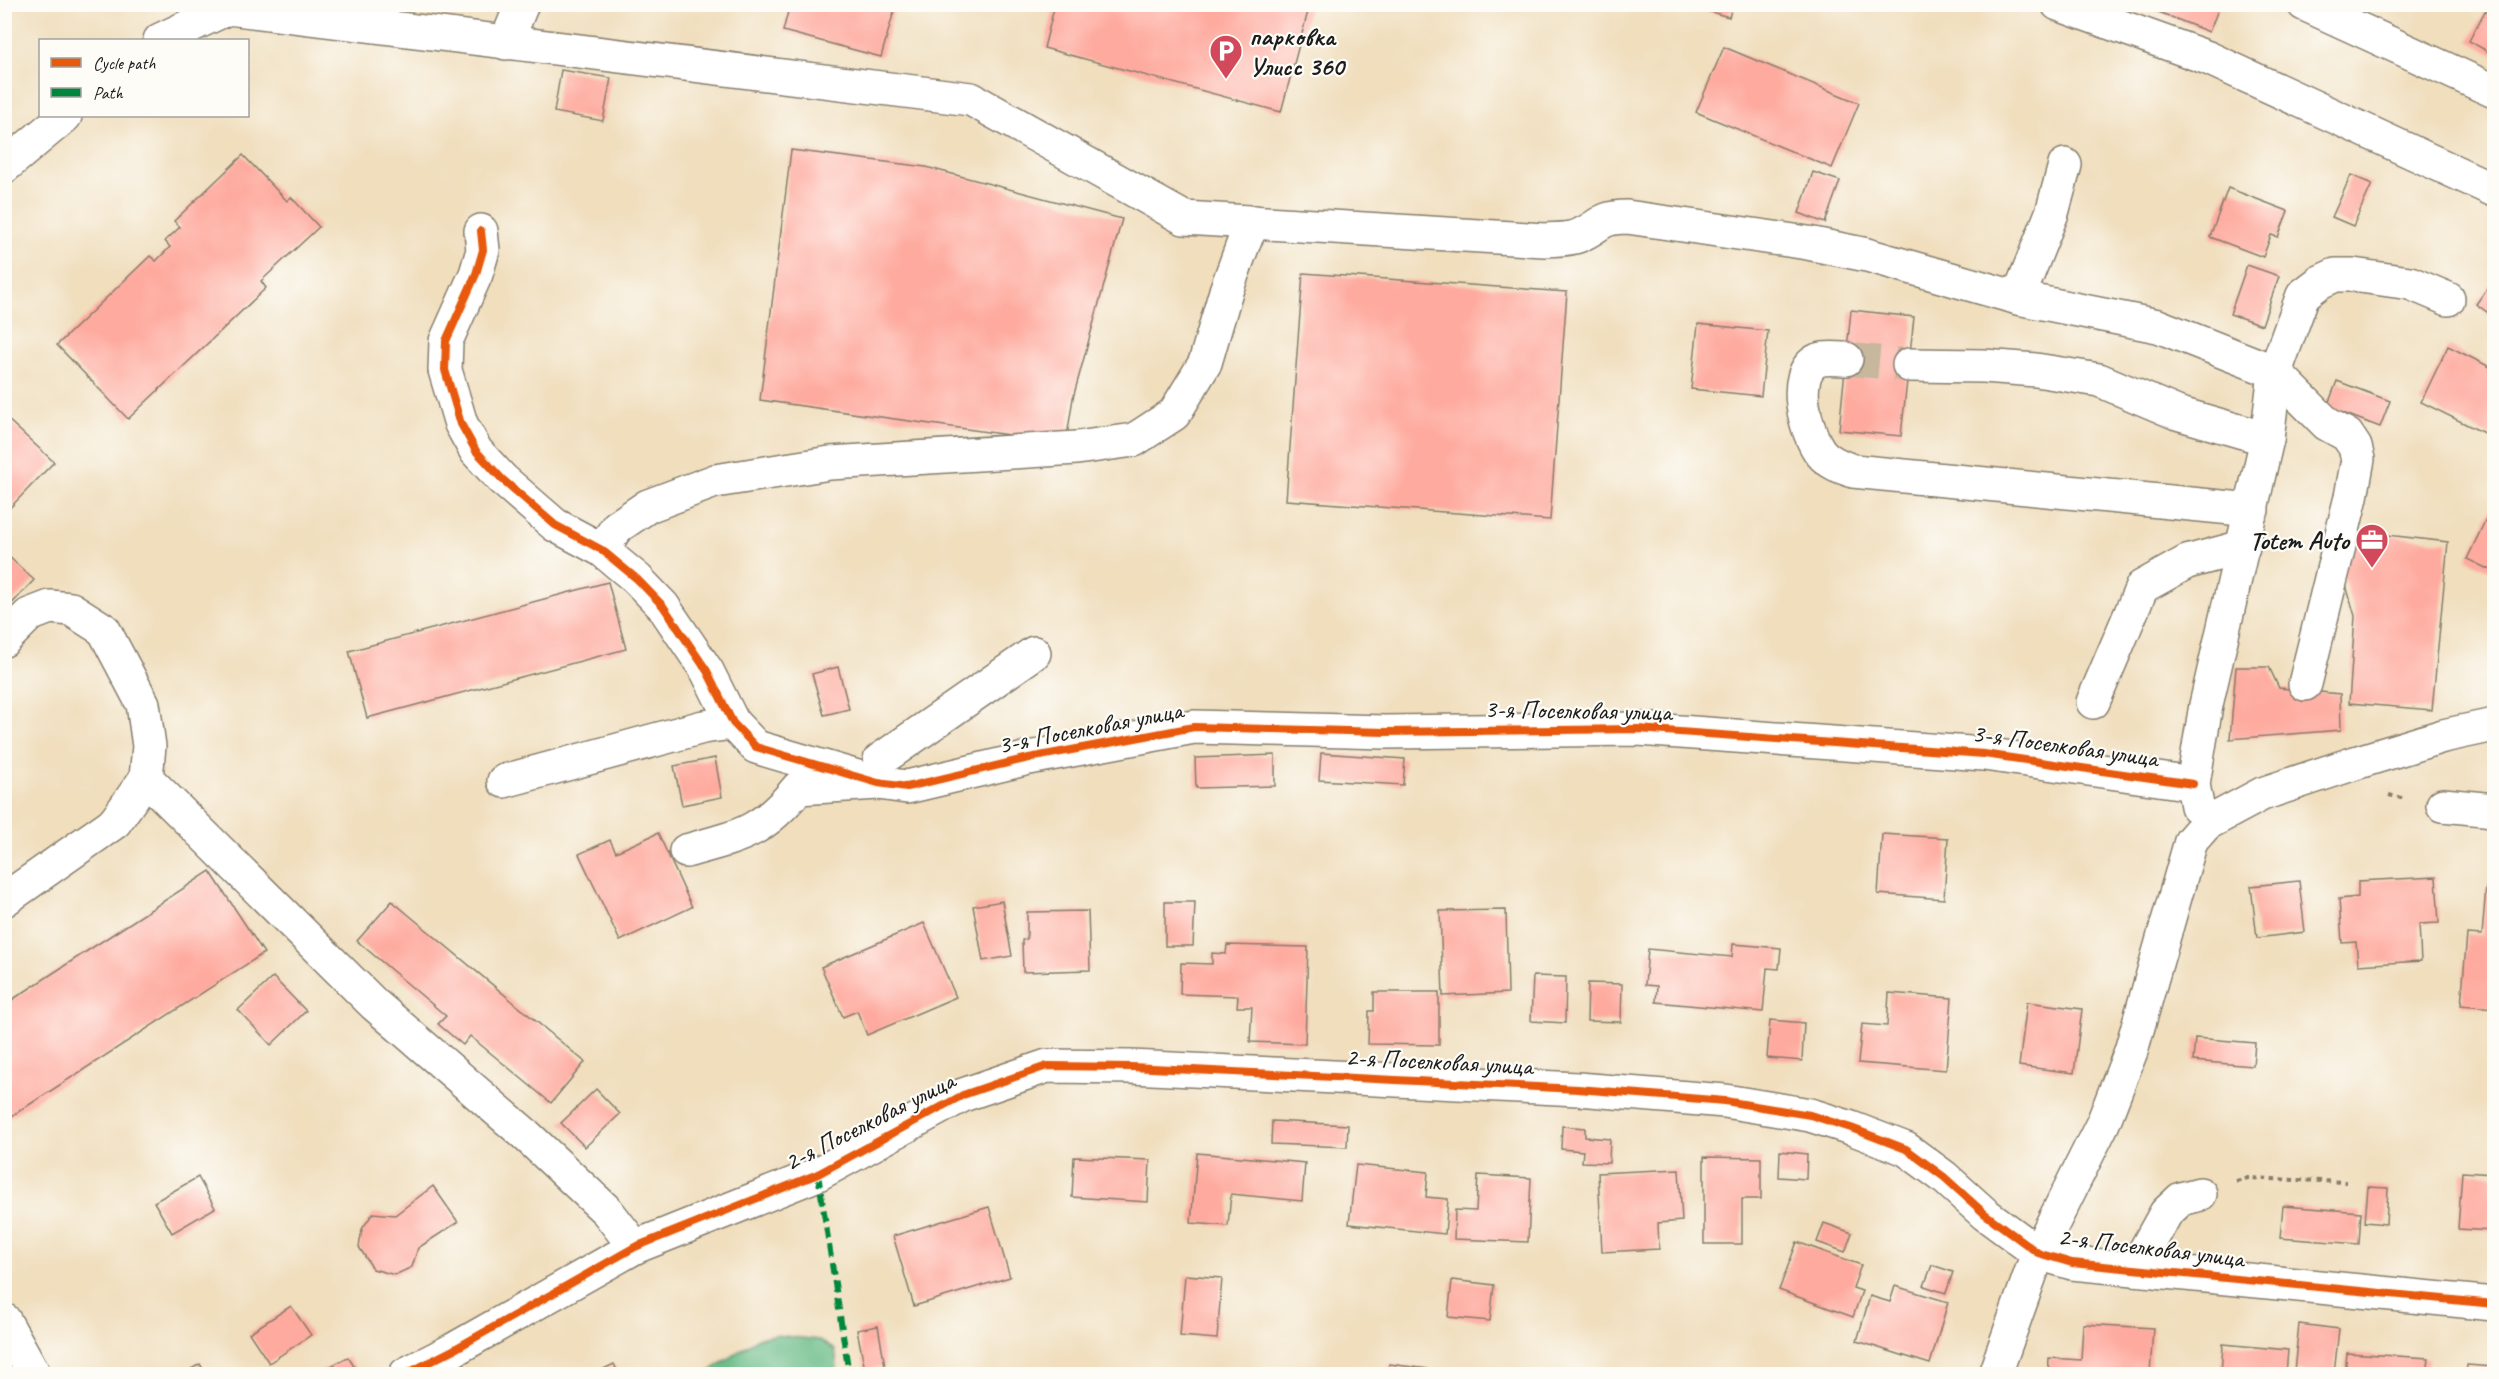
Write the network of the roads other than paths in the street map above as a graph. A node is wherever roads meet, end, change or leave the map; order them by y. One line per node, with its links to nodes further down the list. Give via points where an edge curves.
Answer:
1 (522, 4): 5 (street)
2 (2058, 4): 10 (street, via 2208,58)
3 (2304, 4): 6 (street)
4 (162, 39): 5 (street, via 228,8)
5 (506, 43): 11 (street, via 971,99 1184,218)
6 (2494, 91)
7 (64, 117): 9 (street)
8 (2065, 165): 13 (street, via 2052,213)
9 (4, 168)
10 (2494, 190)
11 (1254, 222): 13 (street, via 1544,240 1575,237 1612,217 1627,217 1867,255); 21 (street, via 1226,291 1205,363 1174,414 1134,440 1077,448 830,463 715,481 648,506 617,527)
12 (481, 231): 21 (street, 3-я Поселковая улица, via 483,250 476,274 446,341 445,370 461,424 476,450 502,479 555,525)
13 (2018, 298): 17 (street, via 2158,326)
14 (2448, 299): 17 (street, via 2410,283 2335,275 2303,295)
15 (1846, 359): 19 (street, via 1817,361 1803,380 1802,410 1821,454 1834,464 1853,471)
16 (1909, 365): 18 (street, via 2026,369 2099,380 2177,413)
17 (2275, 372): 18 (street); 24 (street, via 2327,424 2347,435 2358,459)
18 (2267, 439): 19 (street)
19 (2252, 510): 20 (street)
20 (2243, 547): 25 (street, via 2187,562 2142,587); 31 (street, via 2206,705)
21 (602, 550): 26 (street, 3-я Поселковая улица, via 663,606 707,671)
22 (4, 640): 28 (street, via 29,615 50,607 71,609 104,630 143,704 149,746)
23 (1034, 652): 30 (street, via 880,759)
24 (2305, 684)
25 (2093, 702)
26 (733, 723): 29 (street, via 704,727); 30 (street, 3-я Поселковая улица, via 756,747)
27 (2494, 725): 34 (street, via 2444,736 2262,794)
28 (147, 778): 36 (street, via 115,822); 38 (street, via 374,1004 599,1203)
29 (504, 781)
30 (878, 783): 31 (street, 3-я Поселковая улица, via 907,787 1029,758 1194,727 1385,732 1638,729 1984,754); 35 (street, via 798,788 780,811 753,830)
31 (2193, 784): 34 (street, via 2195,803)
32 (2443, 805): 33 (street)
33 (2494, 810)
34 (2206, 824): 39 (street, via 2190,841 2131,1051 2103,1123)
35 (686, 850)
36 (4, 900)
37 (2200, 1194): 40 (street, via 2181,1199 2166,1214)
38 (636, 1247): 39 (street, 2-я Поселковая улица, via 818,1174 963,1095 1047,1066 1578,1089 1725,1101 1810,1115 1906,1149); 43 (street, 2-я Поселковая улица)
39 (2038, 1253): 40 (street, 2-я Поселковая улица, via 2072,1263); 46 (street)
40 (2135, 1269): 41 (street, 2-я Поселковая улица)
41 (2494, 1304)
42 (4, 1320): 44 (street)
43 (460, 1362): 45 (street, 2-я Поселковая улица)
44 (34, 1374)
45 (406, 1374)
46 (1995, 1374)

